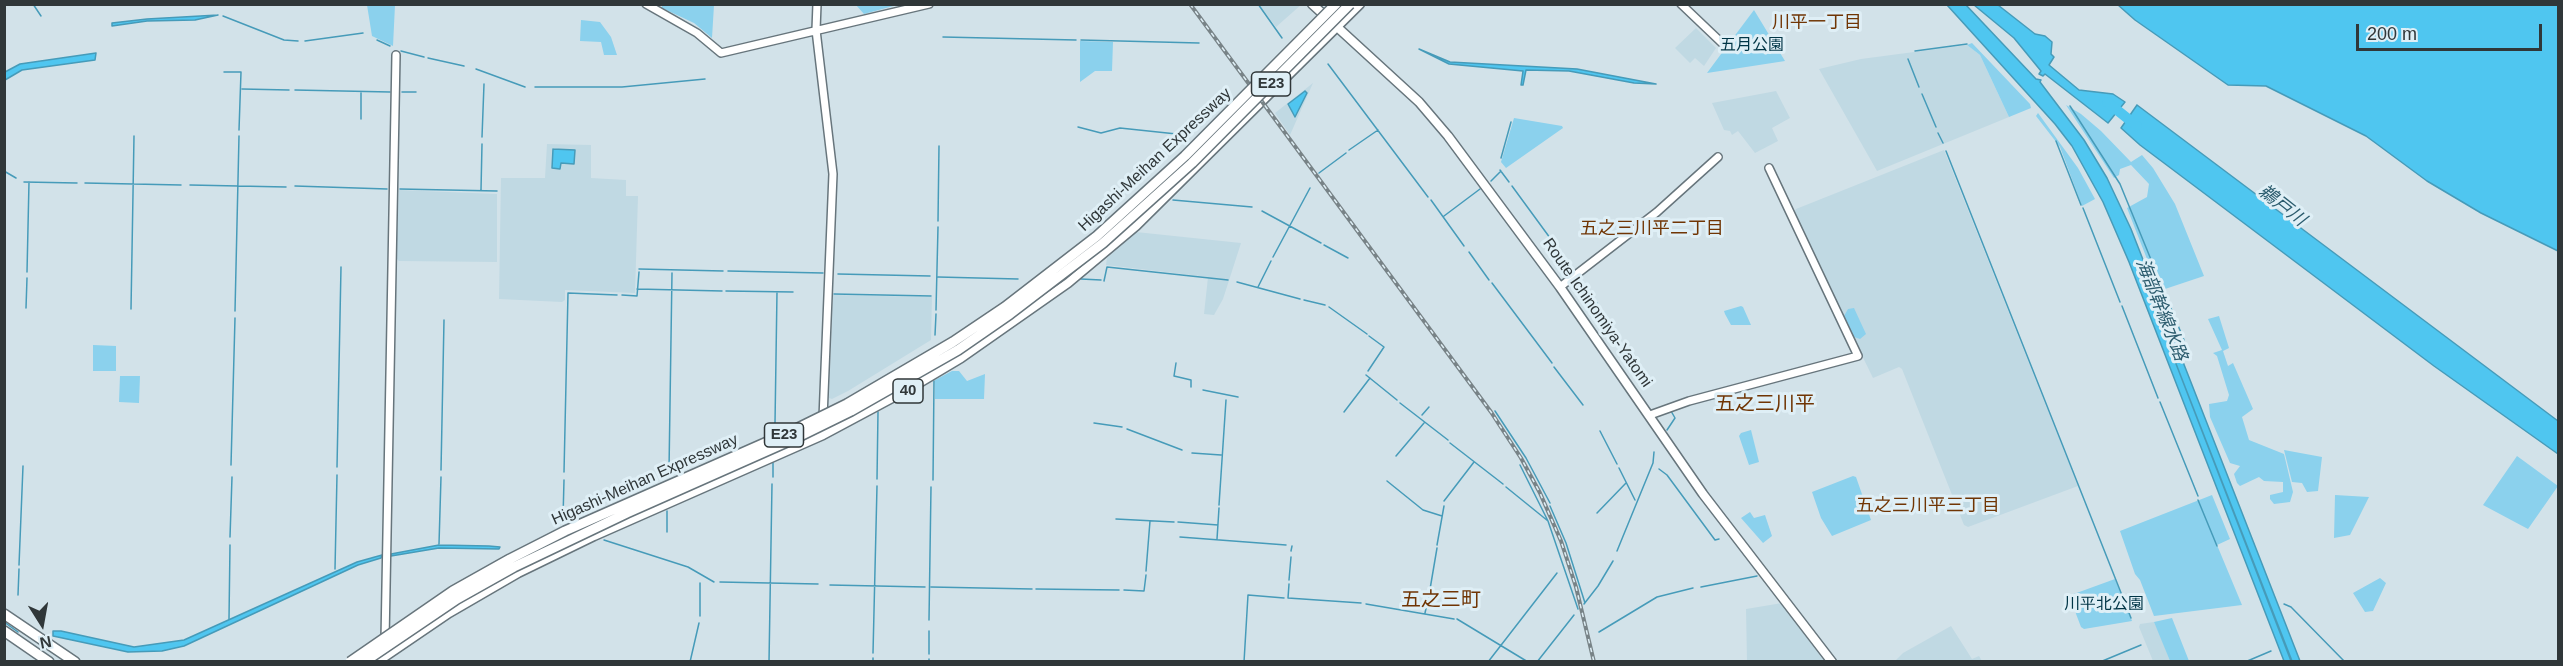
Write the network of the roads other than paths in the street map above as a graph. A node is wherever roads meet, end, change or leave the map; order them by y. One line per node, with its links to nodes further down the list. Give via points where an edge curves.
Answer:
1 (646, 4): 10 (street, via 698,33 721,53)
2 (817, 4): 10 (street)
3 (930, 4): 10 (street)
4 (1312, 4): 9 (main road, Route Ichinomiya-Yatomi)
5 (1336, 4): 23 (highway, Higashi-Meihan Expressway / E23, bridge, via 1185,156 1106,229 953,342 792,431 510,559 453,591)
6 (1350, 4): 24 (highway, Higashi-Meihan Expressway / E23, bridge, via 1192,163 1103,243 958,350 796,438 514,567 447,605)
7 (1360, 4): 9 (main road, 40)
8 (1681, 4): 11 (street)
9 (1338, 26): 15 (main road, Route Ichinomiya-Yatomi, via 1441,127); 17 (main road, 40, via 1136,226 1068,283 951,364)
10 (816, 30): 17 (street, via 833,174)
11 (1723, 44)
12 (396, 55): 20 (street)
13 (1718, 157): 15 (street, via 1657,212)
14 (1769, 168): 16 (street, via 1858,356)
15 (1560, 287): 16 (main road, Route Ichinomiya-Yatomi)
16 (1650, 415): 26 (main road, Route Ichinomiya-Yatomi, via 1703,494)
17 (823, 435): 20 (main road, 40, via 518,573)
18 (4, 614): 22 (highway)
19 (4, 631): 21 (highway)
20 (385, 655): 25 (main road, 40)
21 (49, 662)
22 (75, 662)
23 (350, 662)
24 (364, 662)
25 (377, 662)
26 (1832, 662)

